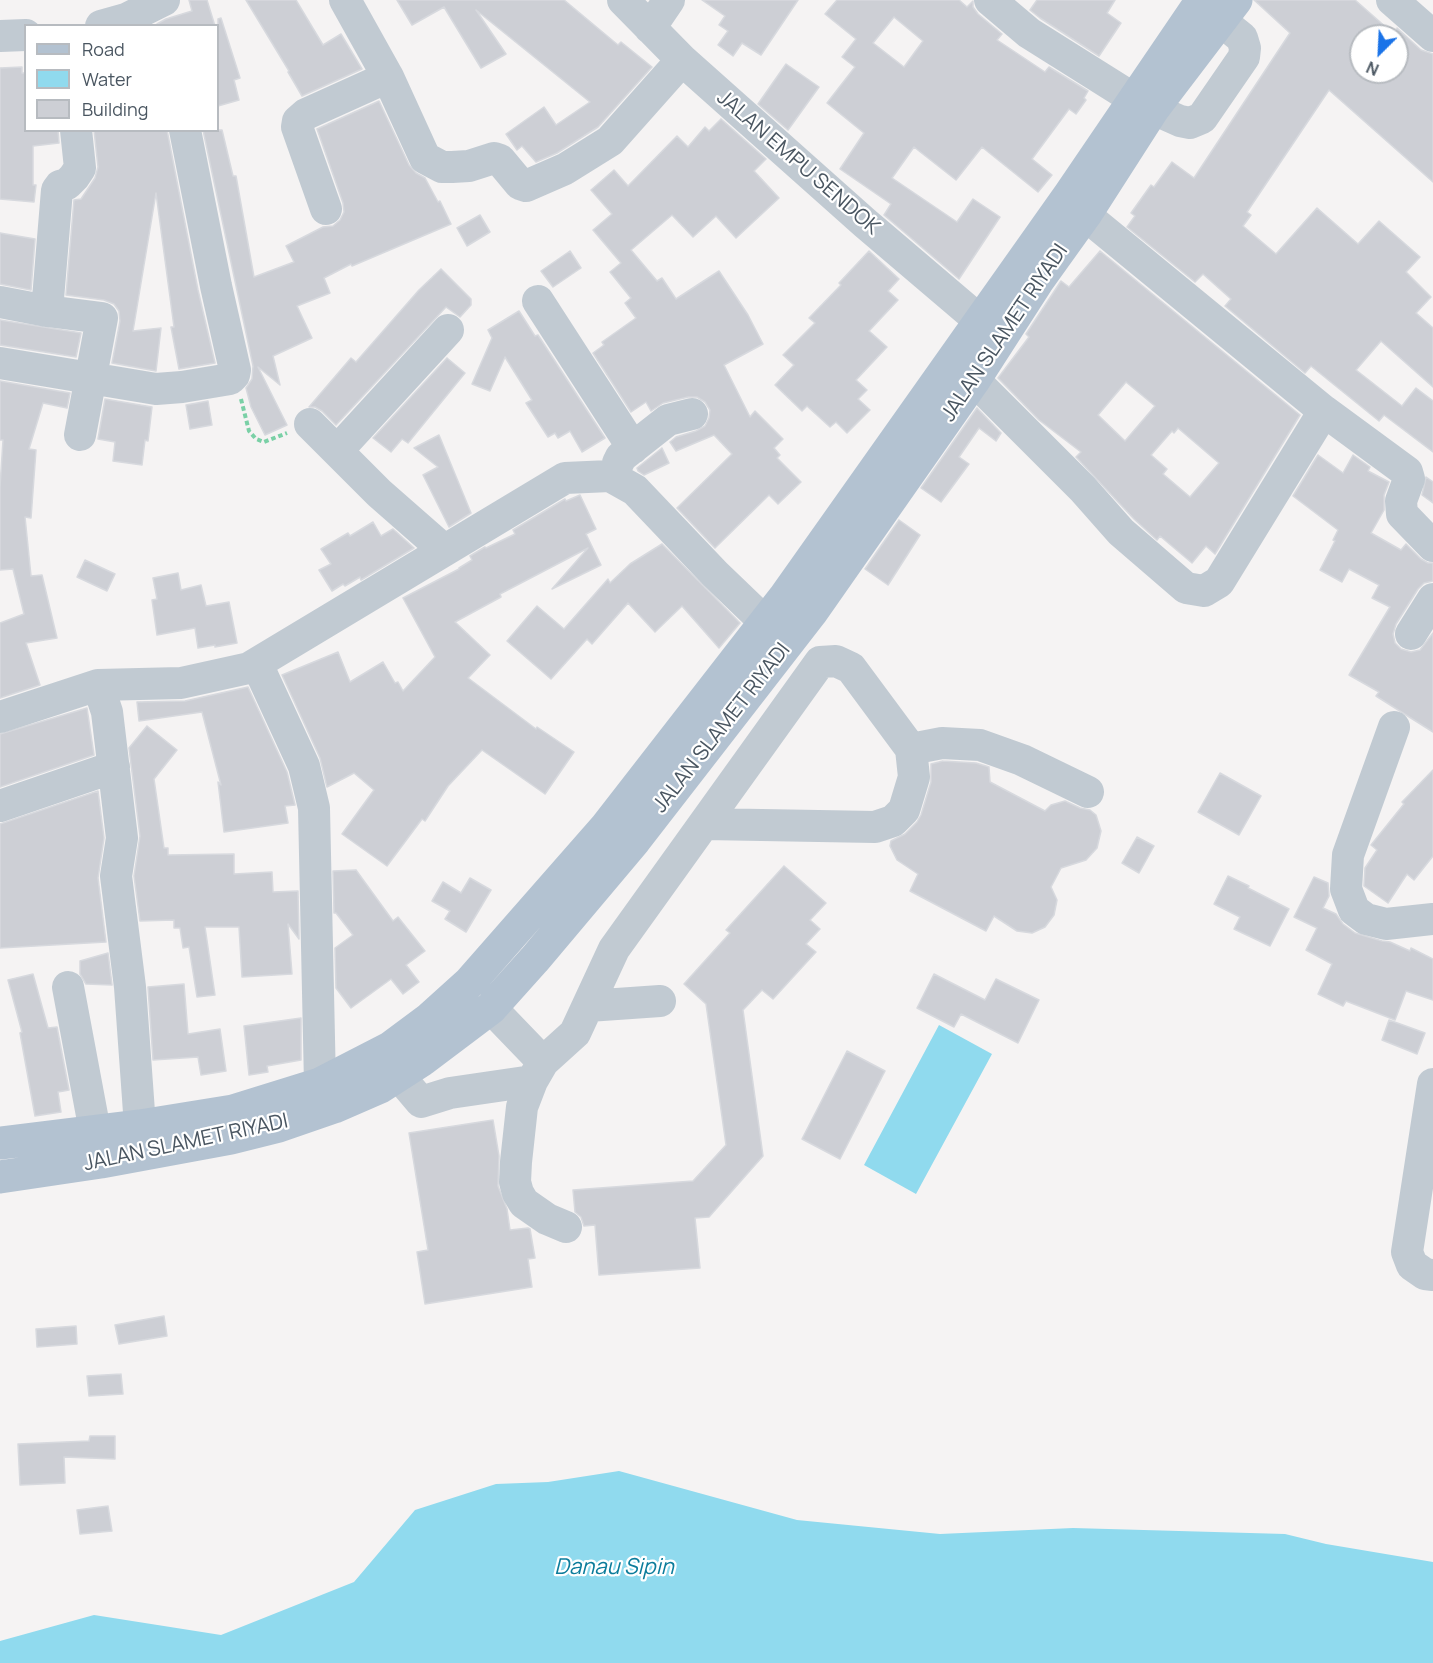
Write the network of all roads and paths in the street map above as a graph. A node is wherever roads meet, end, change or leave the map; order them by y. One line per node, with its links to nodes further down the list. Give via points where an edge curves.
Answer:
1 (345, 0): 14 (street)
2 (623, 0): 9 (street, JALAN EMPU SENDOK)
3 (669, 0): 9 (street)
4 (990, 0): 15 (street, via 1029,33)
5 (1392, 0): 12 (street)
6 (1220, 7): 15 (main road, JALAN SLAMET RIYADI); 15 (street, via 1242,39 1244,57 1202,118 1190,123 1180,121)
7 (159, 11): 8 (street)
8 (108, 24)
9 (650, 27): 13 (street, JALAN EMPU SENDOK)
10 (24, 35): 11 (street)
11 (0, 36)
12 (1433, 36)
13 (682, 60): 14 (street, via 610,141 530,186 520,184 509,168 494,158 452,168 425,158); 23 (street, JALAN EMPU SENDOK)
14 (388, 77): 18 (street, via 297,121)
15 (1143, 104): 19 (main road, JALAN SLAMET RIYADI); 23 (main road, JALAN SLAMET RIYADI, via 1070,194)
16 (76, 132): 22 (street, via 80,168 57,190)
17 (185, 132): 26 (street)
18 (326, 209)
19 (1085, 215): 28 (main road, JALAN SLAMET RIYADI); 29 (street)
20 (538, 301): 33 (street)
21 (0, 302): 22 (street)
22 (47, 310): 27 (street, via 102,318)
23 (979, 320): 39 (main road, JALAN SLAMET RIYADI)
24 (448, 330): 34 (street)
25 (0, 363): 27 (street)
26 (234, 375): 27 (street, via 230,379 156,388); 31 (path, via 255,439 264,442)
27 (92, 379): 32 (street)
28 (974, 380): 29 (street, via 1121,532 1186,588 1203,591 1219,582); 39 (main road, JALAN SLAMET RIYADI)
29 (1324, 411): 36 (street, via 1407,472 1402,514)
30 (692, 414): 33 (street, via 668,420)
31 (310, 424): 34 (street)
32 (80, 435)
33 (633, 448): 35 (street, via 621,457)
34 (337, 451): 37 (street)
35 (610, 476): 37 (street, via 565,478); 39 (street, via 642,496 716,574)
36 (1433, 546)
37 (444, 550): 41 (street)
38 (1433, 599): 40 (street)
39 (787, 611): 43 (main road, JALAN SLAMET RIYADI); 45 (main road, JALAN SLAMET RIYADI)
40 (1411, 634)
41 (257, 664): 42 (street, via 181,683); 60 (street, via 304,766 314,808)
42 (98, 685): 44 (street); 49 (street, via 107,712)
43 (704, 700): 45 (street); 60 (main road, JALAN SLAMET RIYADI, via 606,827 470,982 390,1048)
44 (0, 717)
45 (733, 717): 47 (street); 57 (main road, JALAN SLAMET RIYADI, via 636,840)
46 (1394, 727): 53 (street, via 1348,855 1346,889 1354,910 1366,919 1386,924)
47 (761, 744): 48 (street, via 820,662 828,660 851,668); 52 (street)
48 (911, 749): 50 (street, via 942,743 980,745 1022,760); 52 (street, via 914,777 904,810 892,821 875,827)
49 (114, 767): 51 (street); 62 (street, via 122,838 116,876 130,987)
50 (1088, 792)
51 (0, 806)
52 (705, 824): 56 (street, via 614,949)
53 (1433, 919)
54 (68, 987): 64 (street)
55 (660, 1001): 56 (street)
56 (588, 1006): 58 (street, via 575,1033)
57 (490, 1008): 58 (street); 59 (main road, JALAN SLAMET RIYADI)
58 (537, 1071): 59 (street, via 421,1102); 66 (street, via 522,1107 515,1182 524,1203)
59 (399, 1076): 64 (main road, JALAN SLAMET RIYADI, via 344,1103 231,1138)
60 (320, 1084): 62 (main road, JALAN SLAMET RIYADI, via 233,1111)
61 (1433, 1084): 67 (street, via 1407,1252 1417,1270)
62 (140, 1126): 64 (main road, JALAN SLAMET RIYADI)
63 (0, 1143): 64 (main road, JALAN SLAMET RIYADI)
64 (98, 1147): 65 (main road, JALAN SLAMET RIYADI)
65 (0, 1177)
66 (566, 1227)
67 (1433, 1275)

